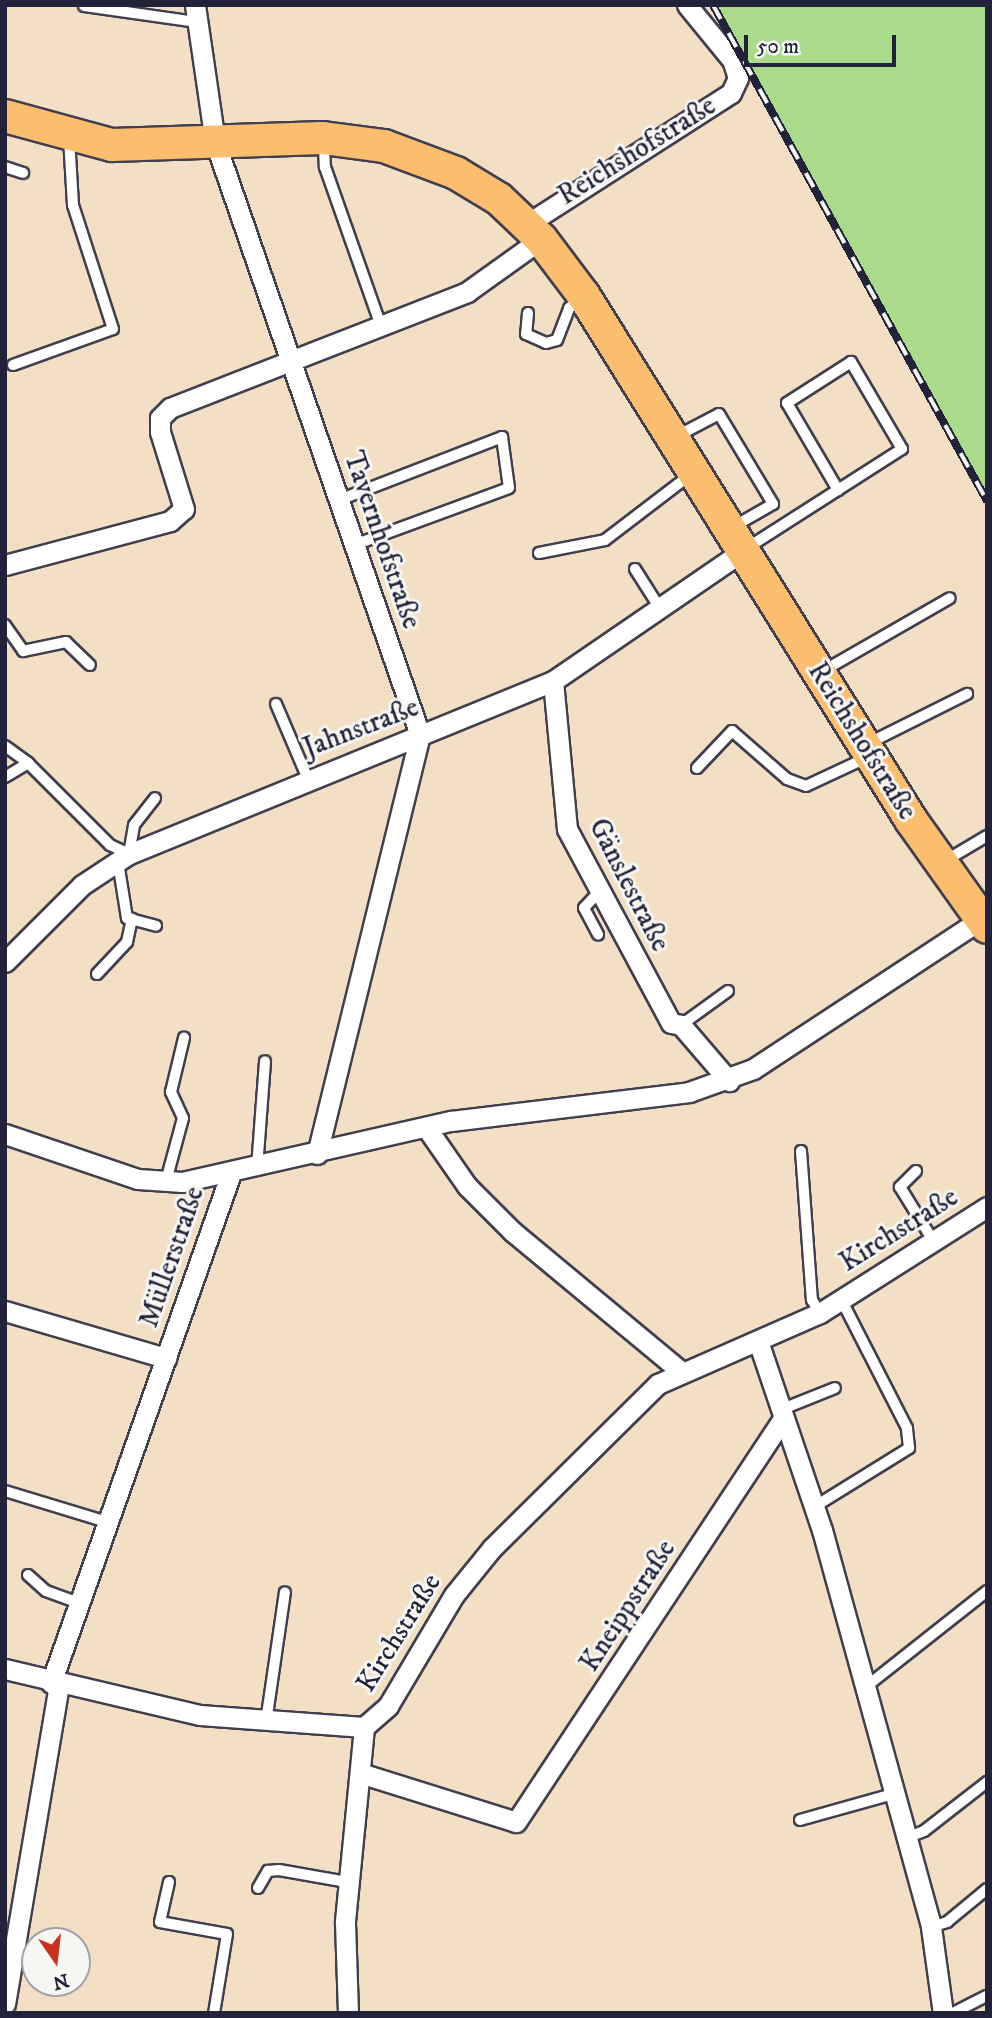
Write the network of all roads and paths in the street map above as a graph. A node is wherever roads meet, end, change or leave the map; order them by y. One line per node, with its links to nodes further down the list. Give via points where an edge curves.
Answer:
1 (687, 5): 10 (street, Reichshofstraße, via 732,60 738,78 731,93)
2 (84, 6): 3 (lane)
3 (196, 14): 7 (street, Tavernhofstraße)
4 (5, 116): 5 (main road, Reichshofstraße)
5 (69, 136): 7 (main road, Reichshofstraße, via 150,146); 15 (lane, via 74,205 113,329)
6 (323, 138): 7 (main road, Reichshofstraße); 10 (main road, Reichshofstraße, via 417,156 499,199); 13 (lane, via 325,167)
7 (215, 142): 14 (street, Tavernhofstraße)
8 (5, 167): 9 (lane)
9 (23, 173)
10 (534, 232): 11 (main road, Reichshofstraße); 13 (street, via 488,281)
11 (584, 296): 12 (lane, via 569,308 558,340 531,340); 16 (main road, Reichshofstraße)
12 (528, 313)
13 (381, 326): 14 (street)
14 (291, 362): 19 (street, Tavernhofstraße); 23 (street, via 170,408 160,418 184,509 170,521)
15 (13, 365)
16 (673, 438): 17 (main road, Reichshofstraße); 20 (lane, via 719,414 773,504)
17 (694, 472): 20 (main road, Reichshofstraße); 22 (lane, via 605,540)
18 (838, 490): 18 (lane, via 787,403 851,362 902,449); 20 (lane)
19 (339, 500): 21 (street, Tavernhofstraße); 21 (lane, via 502,437 509,488)
20 (736, 540): 26 (street, Jahnstraße); 29 (main road, Reichshofstraße)
21 (354, 545): 33 (street, Tavernhofstraße)
22 (539, 553)
23 (5, 565)
24 (635, 569): 26 (lane)
25 (950, 598): 29 (lane)
26 (662, 611): 30 (street, Jahnstraße)
27 (5, 625): 28 (lane, via 23,650 66,642)
28 (90, 665)
29 (820, 673): 35 (main road, Reichshofstraße)
30 (554, 681): 33 (street, Jahnstraße); 44 (street, Gänslestraße, via 567,829)
31 (967, 694): 35 (lane)
32 (275, 704): 39 (lane)
33 (420, 735): 39 (street, Jahnstraße); 59 (street)
34 (5, 746): 36 (lane)
35 (868, 750): 37 (lane, via 806,786 787,779 732,732); 43 (main road, Reichshofstraße)
36 (28, 763): 38 (lane); 42 (lane)
37 (697, 768)
38 (5, 777)
39 (308, 779): 42 (street, Jahnstraße)
40 (155, 798): 42 (lane, via 134,825)
41 (987, 836): 43 (lane)
42 (123, 858): 45 (lane, via 127,918); 49 (street, Jahnstraße, via 68,898)
43 (941, 863): 46 (main road, Reichshofstraße)
44 (597, 894): 48 (lane, via 584,908); 52 (street, Gänslestraße, via 671,1023)
45 (132, 919): 47 (lane); 50 (lane, via 127,942)
46 (985, 921): 55 (street)
47 (156, 926)
48 (598, 934)
49 (5, 962)
50 (97, 974)
51 (728, 990): 52 (lane)
52 (681, 1025): 55 (street, Gänslestraße)
53 (184, 1038): 63 (lane, via 171,1092 183,1118)
54 (265, 1061): 60 (lane)
55 (729, 1081): 56 (street, via 689,1092)
56 (426, 1127): 59 (street); 71 (street, via 467,1186 513,1232)
57 (5, 1134): 63 (street)
58 (801, 1151): 67 (lane)
59 (317, 1154): 60 (street)
60 (257, 1168): 62 (street)
61 (916, 1171): 65 (lane, via 900,1187)
62 (230, 1173): 63 (street); 70 (street, Müllerstraße)
63 (166, 1182)
64 (987, 1207): 65 (street, Kirchstraße)
65 (934, 1242): 66 (street, Kirchstraße)
66 (841, 1299): 67 (street, Kirchstraße); 75 (lane, Kirchstraße, via 907,1428 909,1448 876,1473)
67 (816, 1306): 69 (street, Kirchstraße)
68 (5, 1311): 70 (street, Müllerstraße)
69 (758, 1340): 71 (street, Kirchstraße); 73 (street)
70 (166, 1359): 76 (street, Müllerstraße)
71 (678, 1370): 85 (street, Kirchstraße, via 605,1431 492,1548 454,1595 388,1706)
72 (835, 1388): 73 (lane)
73 (782, 1414): 75 (street); 86 (street, Kneippstraße, via 516,1822)
74 (5, 1491): 76 (lane)
75 (814, 1507): 83 (street)
76 (107, 1522): 80 (street, Müllerstraße)
77 (28, 1575): 80 (lane, via 46,1591)
78 (987, 1591): 83 (lane)
79 (285, 1592): 84 (lane)
80 (79, 1603): 82 (street, Müllerstraße)
81 (5, 1669): 82 (street, Kirchstraße)
82 (55, 1684): 84 (street, Kirchstraße, via 161,1709); 96 (street, Müllerstraße)
83 (863, 1689): 88 (street)
84 (266, 1722): 85 (street, Kirchstraße)
85 (364, 1727): 86 (street)
86 (363, 1774): 92 (street)
87 (987, 1782): 90 (lane, via 924,1831)
88 (893, 1794): 89 (lane); 90 (street)
89 (800, 1820)
90 (905, 1838): 95 (street)
91 (169, 1882): 100 (lane, via 160,1922 227,1934)
92 (347, 1882): 93 (lane, via 279,1870 268,1871); 101 (street)
93 (258, 1888)
94 (987, 1889): 95 (lane)
95 (931, 1927): 102 (street)
96 (10, 1943): 98 (street, Müllerstraße)
97 (987, 1996): 99 (lane)
98 (5, 2004)
99 (968, 2011): 103 (lane)
100 (214, 2013)
101 (348, 2013)
102 (943, 2013)
103 (953, 2013)

